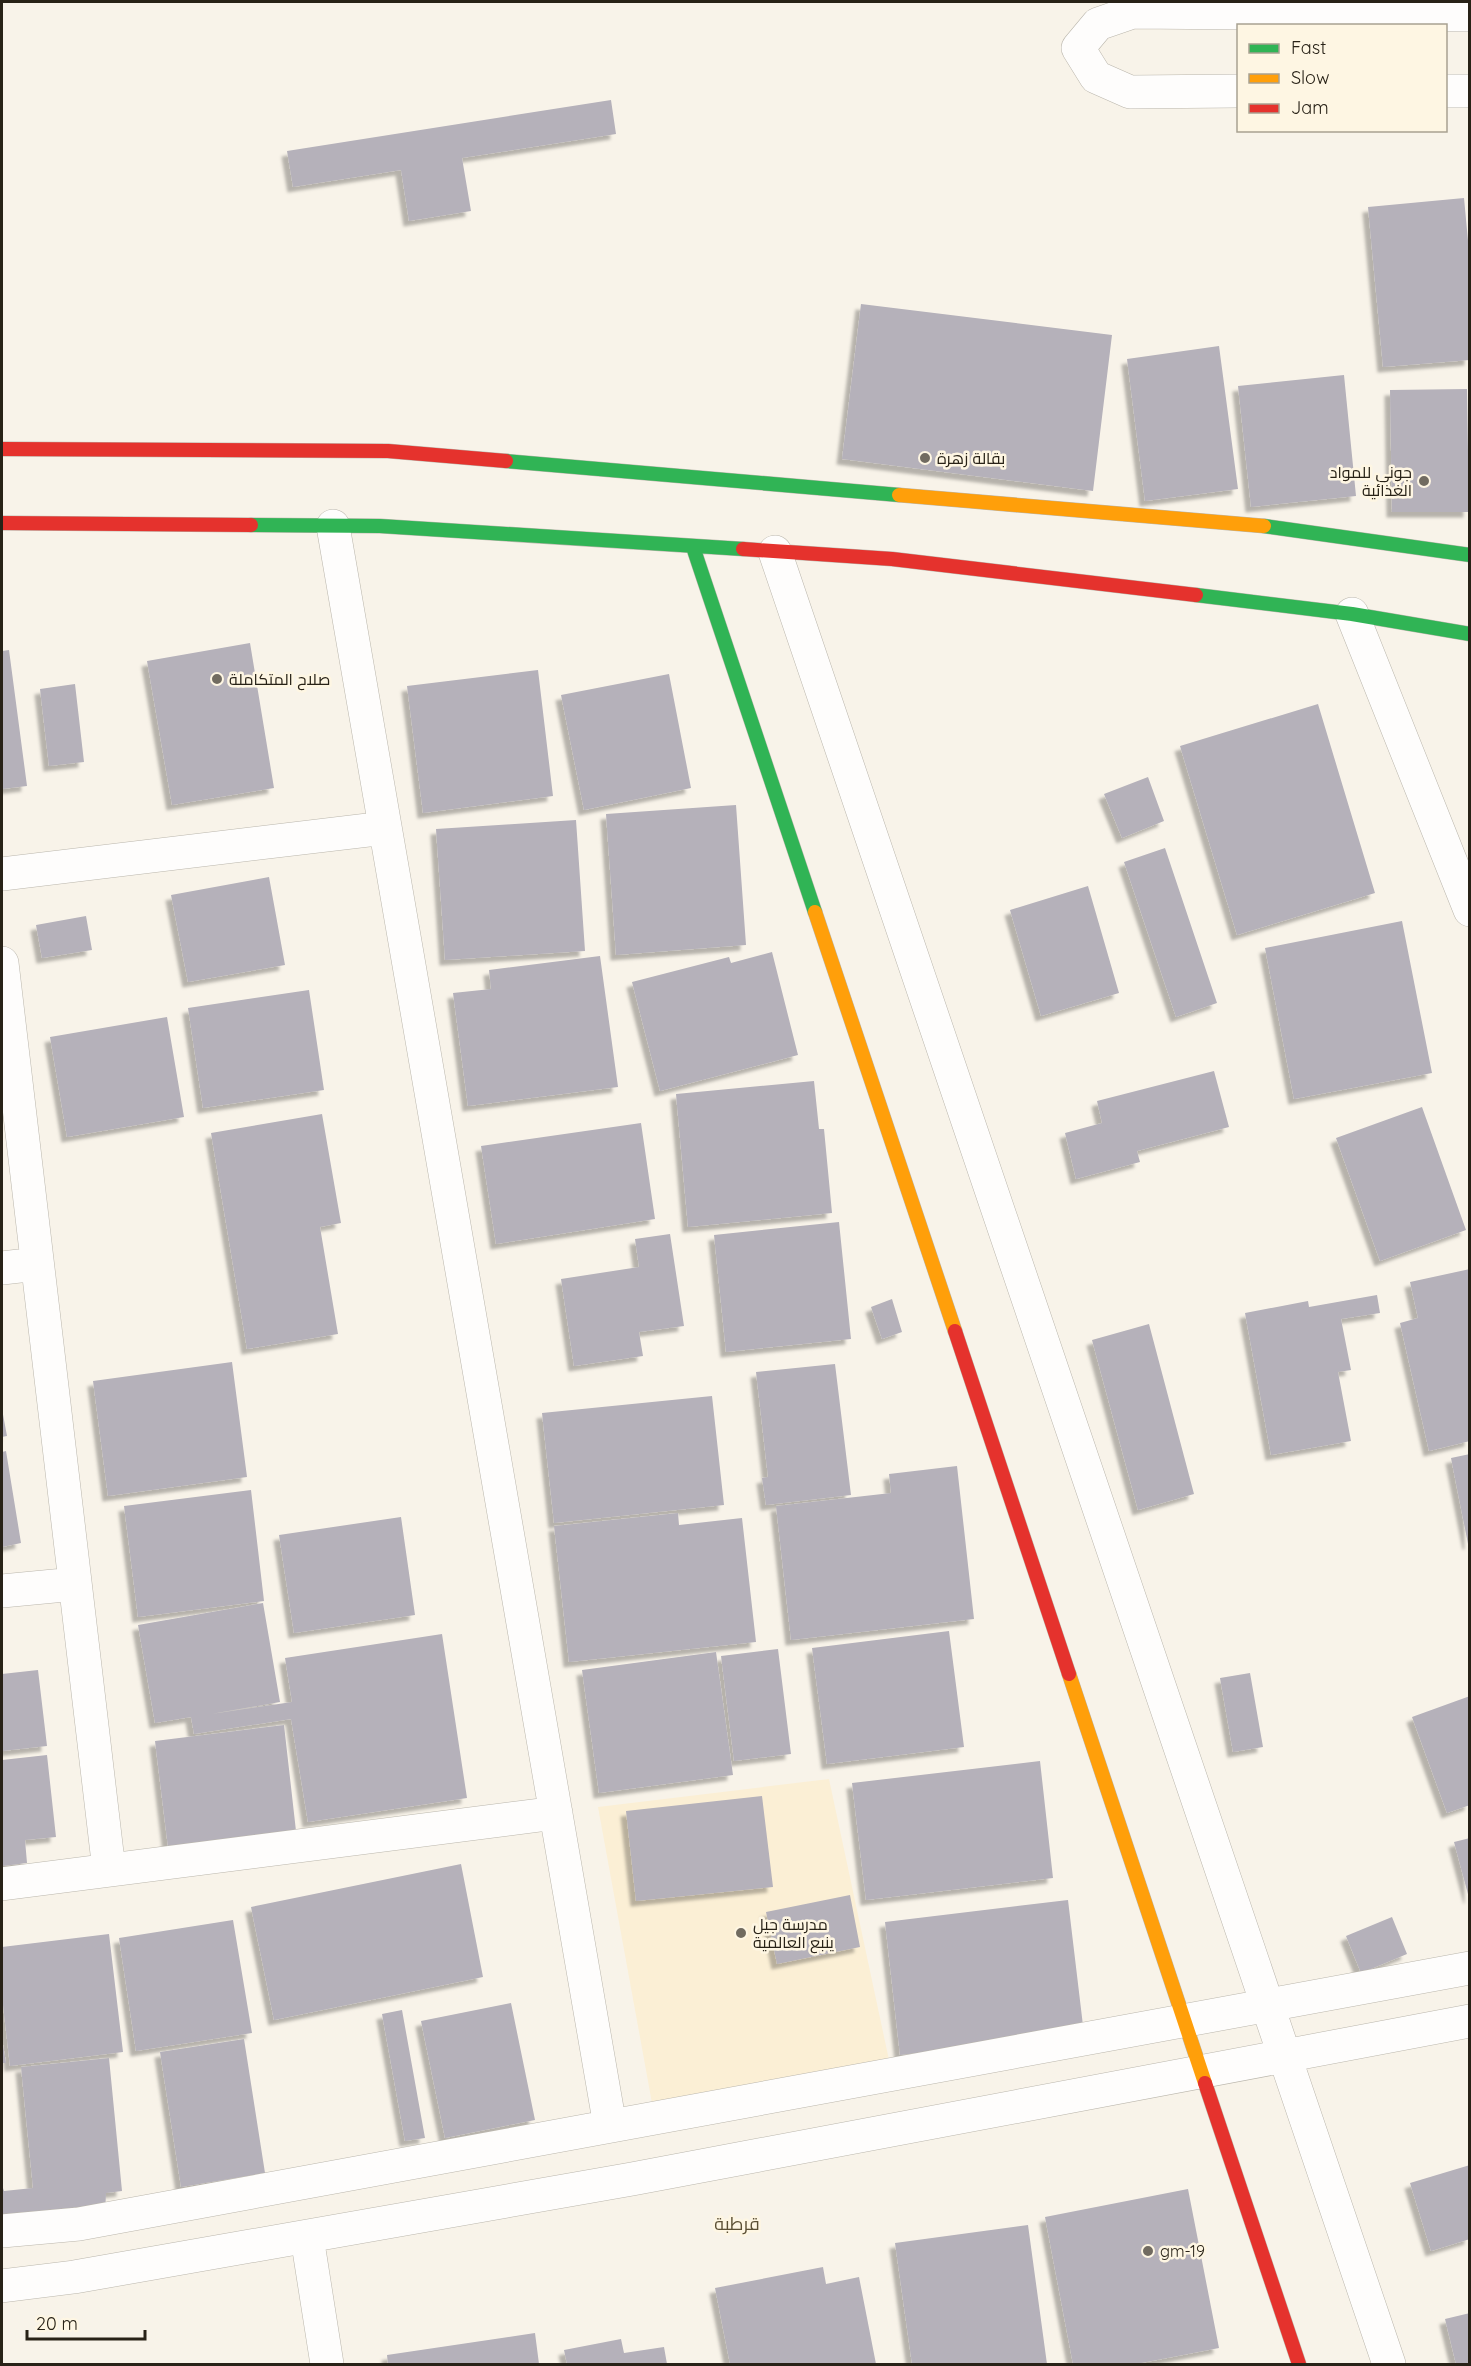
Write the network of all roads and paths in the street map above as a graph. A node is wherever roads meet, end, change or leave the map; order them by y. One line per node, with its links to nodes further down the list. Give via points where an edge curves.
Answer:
1 (1470, 15): 4 (street, via 1133,12 1098,24 1078,48 1096,77 1130,92)
2 (1447, 91): 3 (street)
3 (1470, 91)
4 (1237, 92)
5 (2, 449): 10 (street, via 388,451 1276,527)
6 (2, 524): 7 (street)
7 (333, 526): 8 (street); 13 (street)
8 (693, 547): 9 (street); 26 (street)
9 (775, 552): 11 (street, via 892,559); 25 (street)
10 (1470, 555)
11 (1352, 614): 12 (street); 15 (street)
12 (1470, 634)
13 (385, 828): 14 (street); 21 (street)
14 (2, 874)
15 (1470, 910)
16 (2, 963): 17 (street)
17 (37, 1264): 18 (street); 19 (street)
18 (2, 1268)
19 (75, 1584): 20 (street); 22 (street)
20 (2, 1591)
21 (556, 1813): 22 (street); 30 (street)
22 (109, 1870): 23 (street)
23 (2, 1884)
24 (1470, 1968): 25 (street)
25 (1268, 2005): 26 (street); 28 (street)
26 (1185, 2020): 29 (street); 30 (street)
27 (1470, 2021): 28 (street)
28 (1285, 2056): 29 (street); 36 (street)
29 (1202, 2072): 32 (street); 35 (street)
30 (610, 2126): 31 (street, via 79,2223)
31 (2, 2231)
32 (308, 2236): 33 (street); 34 (street)
33 (2, 2286)
34 (327, 2364)
35 (1299, 2364)
36 (1389, 2364)

